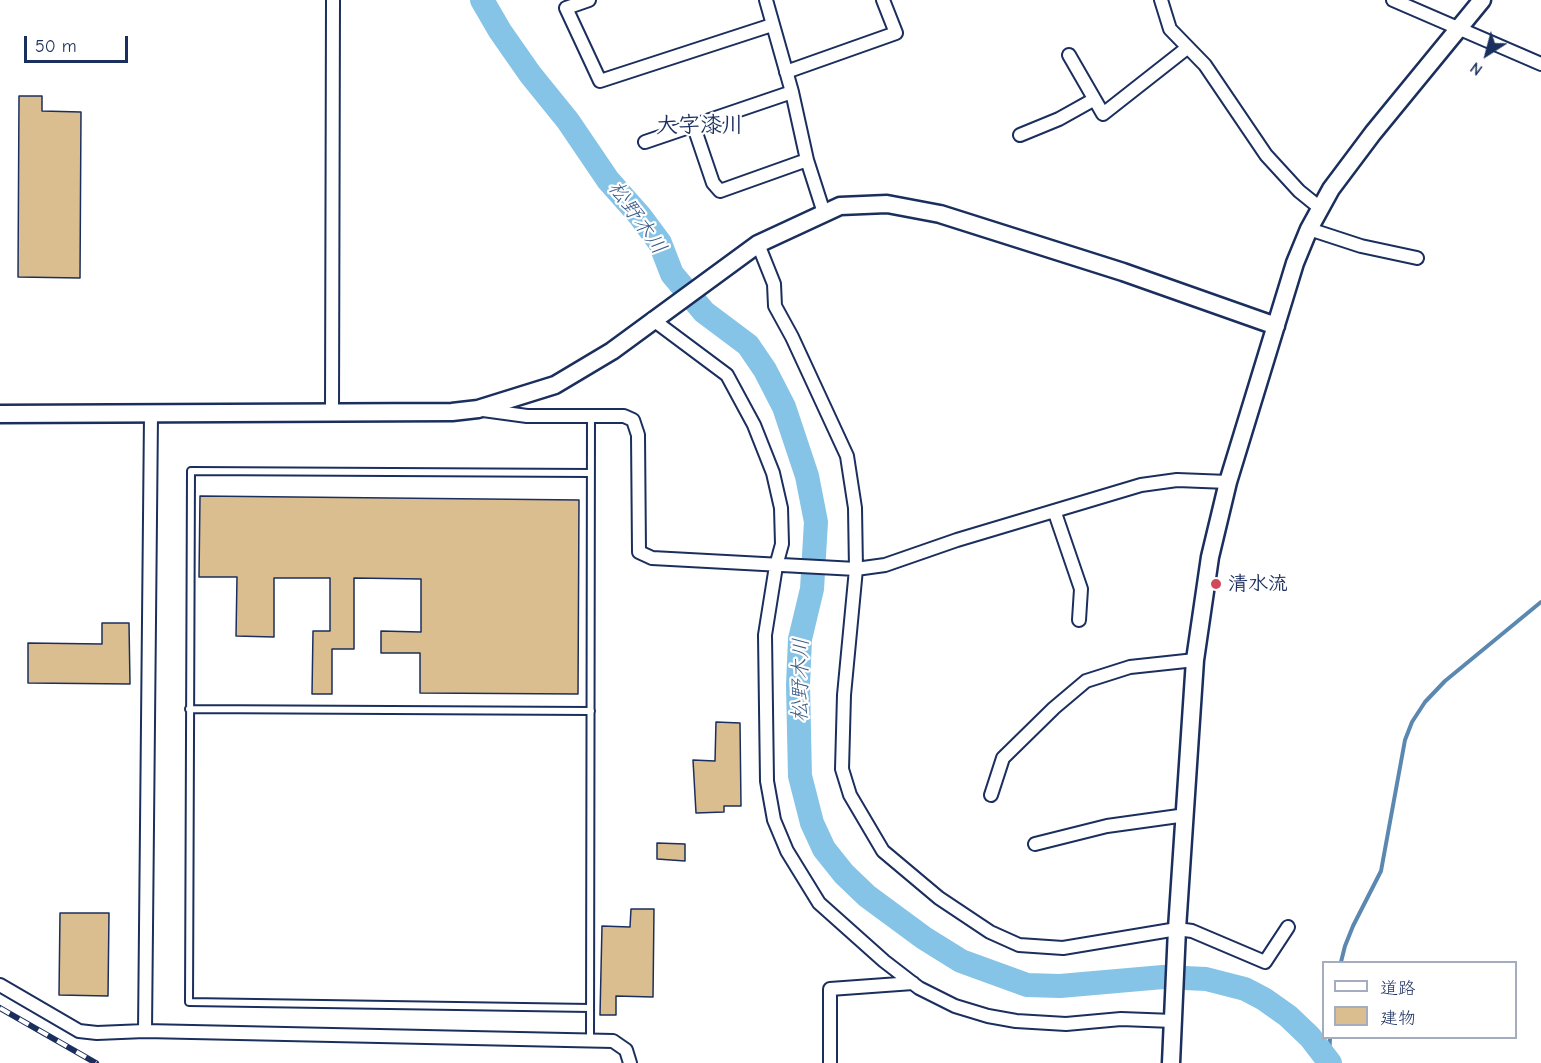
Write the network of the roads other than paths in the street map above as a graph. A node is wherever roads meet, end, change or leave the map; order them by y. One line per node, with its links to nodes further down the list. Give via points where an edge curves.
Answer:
1 (333, 0): 28 (street)
2 (589, 0): 8 (street, via 566,8 600,81)
3 (766, 0): 8 (street)
4 (883, 0): 13 (street, via 896,33)
5 (1161, 0): 10 (street, via 1170,29)
6 (1393, 0): 9 (street)
7 (1482, 0): 9 (street)
8 (772, 25): 13 (street)
9 (1459, 29): 12 (street); 20 (street, via 1373,133)
10 (1187, 48): 15 (street, via 1103,114); 20 (street, via 1205,65 1266,155)
11 (1069, 55): 15 (street)
12 (1541, 64)
13 (786, 72): 14 (street)
14 (792, 92): 16 (street); 19 (street)
15 (1093, 100): 17 (street)
16 (694, 127): 18 (street); 19 (street, via 713,183 720,190)
17 (1020, 135)
18 (645, 142)
19 (807, 160): 21 (street)
20 (1320, 208): 22 (street)
21 (824, 213): 23 (street); 26 (street, via 840,206 887,204 940,214 1124,272)
22 (1309, 229): 24 (street); 26 (street)
23 (753, 248): 25 (street); 36 (street, via 774,284 775,306 847,456 855,508)
24 (1417, 258)
25 (655, 318): 27 (street, via 612,351 555,386); 35 (street, via 727,375 754,425 773,473 781,508 782,544)
26 (1276, 326): 33 (street)
27 (478, 409): 28 (street); 31 (street, via 527,416)
28 (332, 412): 30 (street)
29 (0, 414): 30 (street)
30 (151, 415): 50 (street)
31 (591, 416): 32 (lane); 35 (street, via 624,416 633,420 638,435 639,552 652,558)
32 (591, 473): 39 (lane, via 191,471); 40 (lane)
33 (1228, 482): 34 (street, via 1177,480 1141,485); 38 (street, via 1209,565)
34 (1054, 513): 36 (street, via 885,565); 37 (street, via 1081,588)
35 (776, 566): 36 (street); 46 (street, via 765,635 767,781 774,820 787,851 819,903)
36 (856, 569): 45 (street, via 844,695 842,769 850,795 884,851 939,898 990,932 1019,945 1063,948)
37 (1079, 620)
38 (1195, 660): 41 (street, via 1130,666 1086,681 1003,758); 42 (street)
39 (189, 709): 40 (lane); 48 (lane, via 189,1002)
40 (591, 711): 48 (lane)
41 (991, 795)
42 (1186, 815): 43 (street, via 1107,826); 45 (street)
43 (1035, 844)
44 (1288, 927): 45 (street, via 1265,962 1192,932)
45 (1177, 933): 49 (street)
46 (913, 983): 49 (street, via 955,1006 1016,1021 1066,1024); 53 (street, via 830,988)
47 (0, 985): 50 (street, via 79,1030)
48 (590, 1008): 51 (lane)
49 (1173, 1017): 54 (street)
50 (145, 1031): 51 (street)
51 (590, 1041): 52 (street, via 613,1041 626,1050)
52 (630, 1063)
53 (830, 1063)
54 (1171, 1063)

